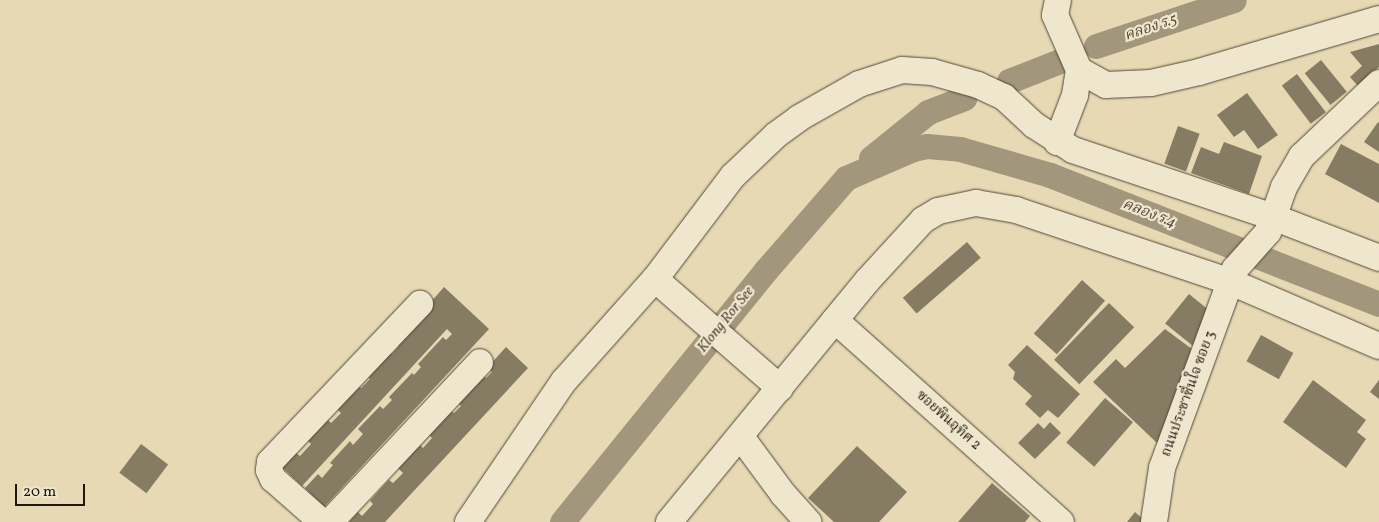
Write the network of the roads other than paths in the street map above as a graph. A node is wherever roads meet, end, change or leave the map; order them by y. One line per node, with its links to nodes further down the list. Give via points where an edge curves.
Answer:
1 (1058, 0): 3 (street, via 1055,15)
2 (1379, 19): 3 (street, via 1151,83 1106,85)
3 (1079, 70): 5 (street, via 1075,95)
4 (1379, 83): 6 (street, via 1302,156 1284,187)
5 (1057, 142): 6 (street); 9 (street, via 1004,97 978,85 921,70 902,70 880,76 841,93 806,114 754,154 733,176)
6 (1271, 225): 7 (street); 8 (street)
7 (1379, 258)
8 (1233, 276): 11 (street, via 1016,210 976,203 938,211 923,220); 12 (street); 22 (street, ถนนประชาชื่นใจ ซอย 3, via 1162,468)
9 (655, 279): 14 (street); 18 (street, via 564,381)
10 (420, 304): 16 (street, via 270,462 273,478)
11 (835, 320): 14 (street); 21 (street, ซอยพินอุทิศ 2)
12 (1379, 346)
13 (480, 362): 17 (street)
14 (780, 388): 15 (street)
15 (741, 437): 19 (street); 20 (street)
16 (322, 522)
17 (330, 522)
18 (468, 522)
19 (669, 522)
20 (808, 522)
21 (1061, 522)
22 (1154, 522)

